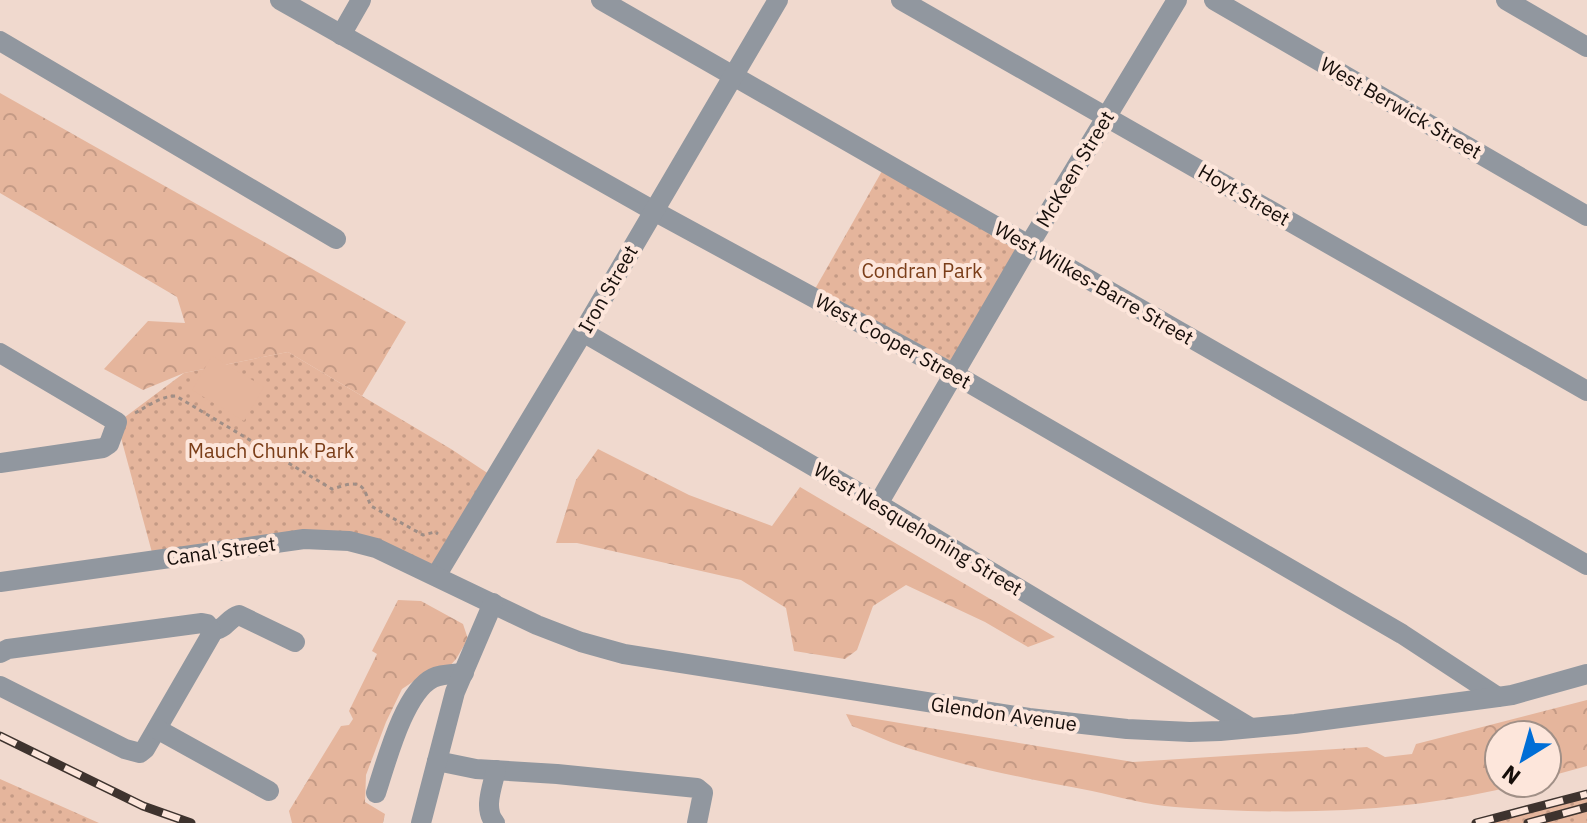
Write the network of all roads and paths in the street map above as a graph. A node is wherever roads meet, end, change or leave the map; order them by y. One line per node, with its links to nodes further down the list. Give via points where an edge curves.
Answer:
1 (280, 0): 9 (street, West Cooper Street)
2 (361, 0): 9 (street)
3 (601, 0): 12 (street, West Wilkes-Barre Street)
4 (778, 0): 12 (street, Iron Street)
5 (901, 0): 13 (street, Hoyt Street)
6 (1177, 0): 13 (street, McKeen Street)
7 (1214, 0): 15 (street, West Berwick Street)
8 (1506, 0): 11 (street)
9 (341, 35): 14 (street, West Cooper Street)
10 (0, 41): 16 (street)
11 (1587, 47)
12 (732, 76): 14 (street, Iron Street); 17 (street, West Wilkes-Barre Street)
13 (1107, 116): 17 (street, McKeen Street); 21 (street, Hoyt Street)
14 (654, 211): 18 (street, Iron Street); 20 (street, West Cooper Street)
15 (1587, 216)
16 (336, 239)
17 (1029, 245): 20 (street, McKeen Street); 26 (street, West Wilkes-Barre Street)
18 (583, 332): 24 (street, West Nesquehoning Street); 25 (street, Iron Street)
19 (0, 353): 22 (street)
20 (954, 374): 24 (street, McKeen Street); 36 (street, West Cooper Street, via 1402,634)
21 (1587, 391)
22 (117, 422): 23 (street, via 103,448); 25 (path, via 176,396 332,489 359,485 371,506 423,535 435,532)
23 (0, 463)
24 (878, 504): 37 (street, West Nesquehoning Street)
25 (456, 543): 27 (street, Iron Street)
26 (1587, 565)
27 (436, 576): 28 (street, Canal Street, via 376,548 324,539); 29 (street, Glendon Avenue)
28 (0, 582)
29 (493, 603): 33 (street); 37 (street, Glendon Avenue, via 581,642 644,658 1094,727 1190,732)
30 (210, 631): 31 (street, via 239,615); 32 (street, via 202,623); 38 (street)
31 (295, 642)
32 (0, 653)
33 (464, 673): 39 (street); 42 (street, via 435,676 414,695)
34 (1587, 674): 36 (street, Glendon Avenue)
35 (0, 686): 38 (street, via 134,753 145,749)
36 (1498, 697): 37 (street, Glendon Avenue)
37 (1251, 728)
38 (157, 729): 41 (street)
39 (437, 761): 40 (street); 43 (street)
40 (496, 770): 44 (street, via 488,808); 45 (street, via 697,788 703,793)
41 (269, 791)
42 (376, 793)
43 (421, 823)
44 (495, 823)
45 (697, 823)

